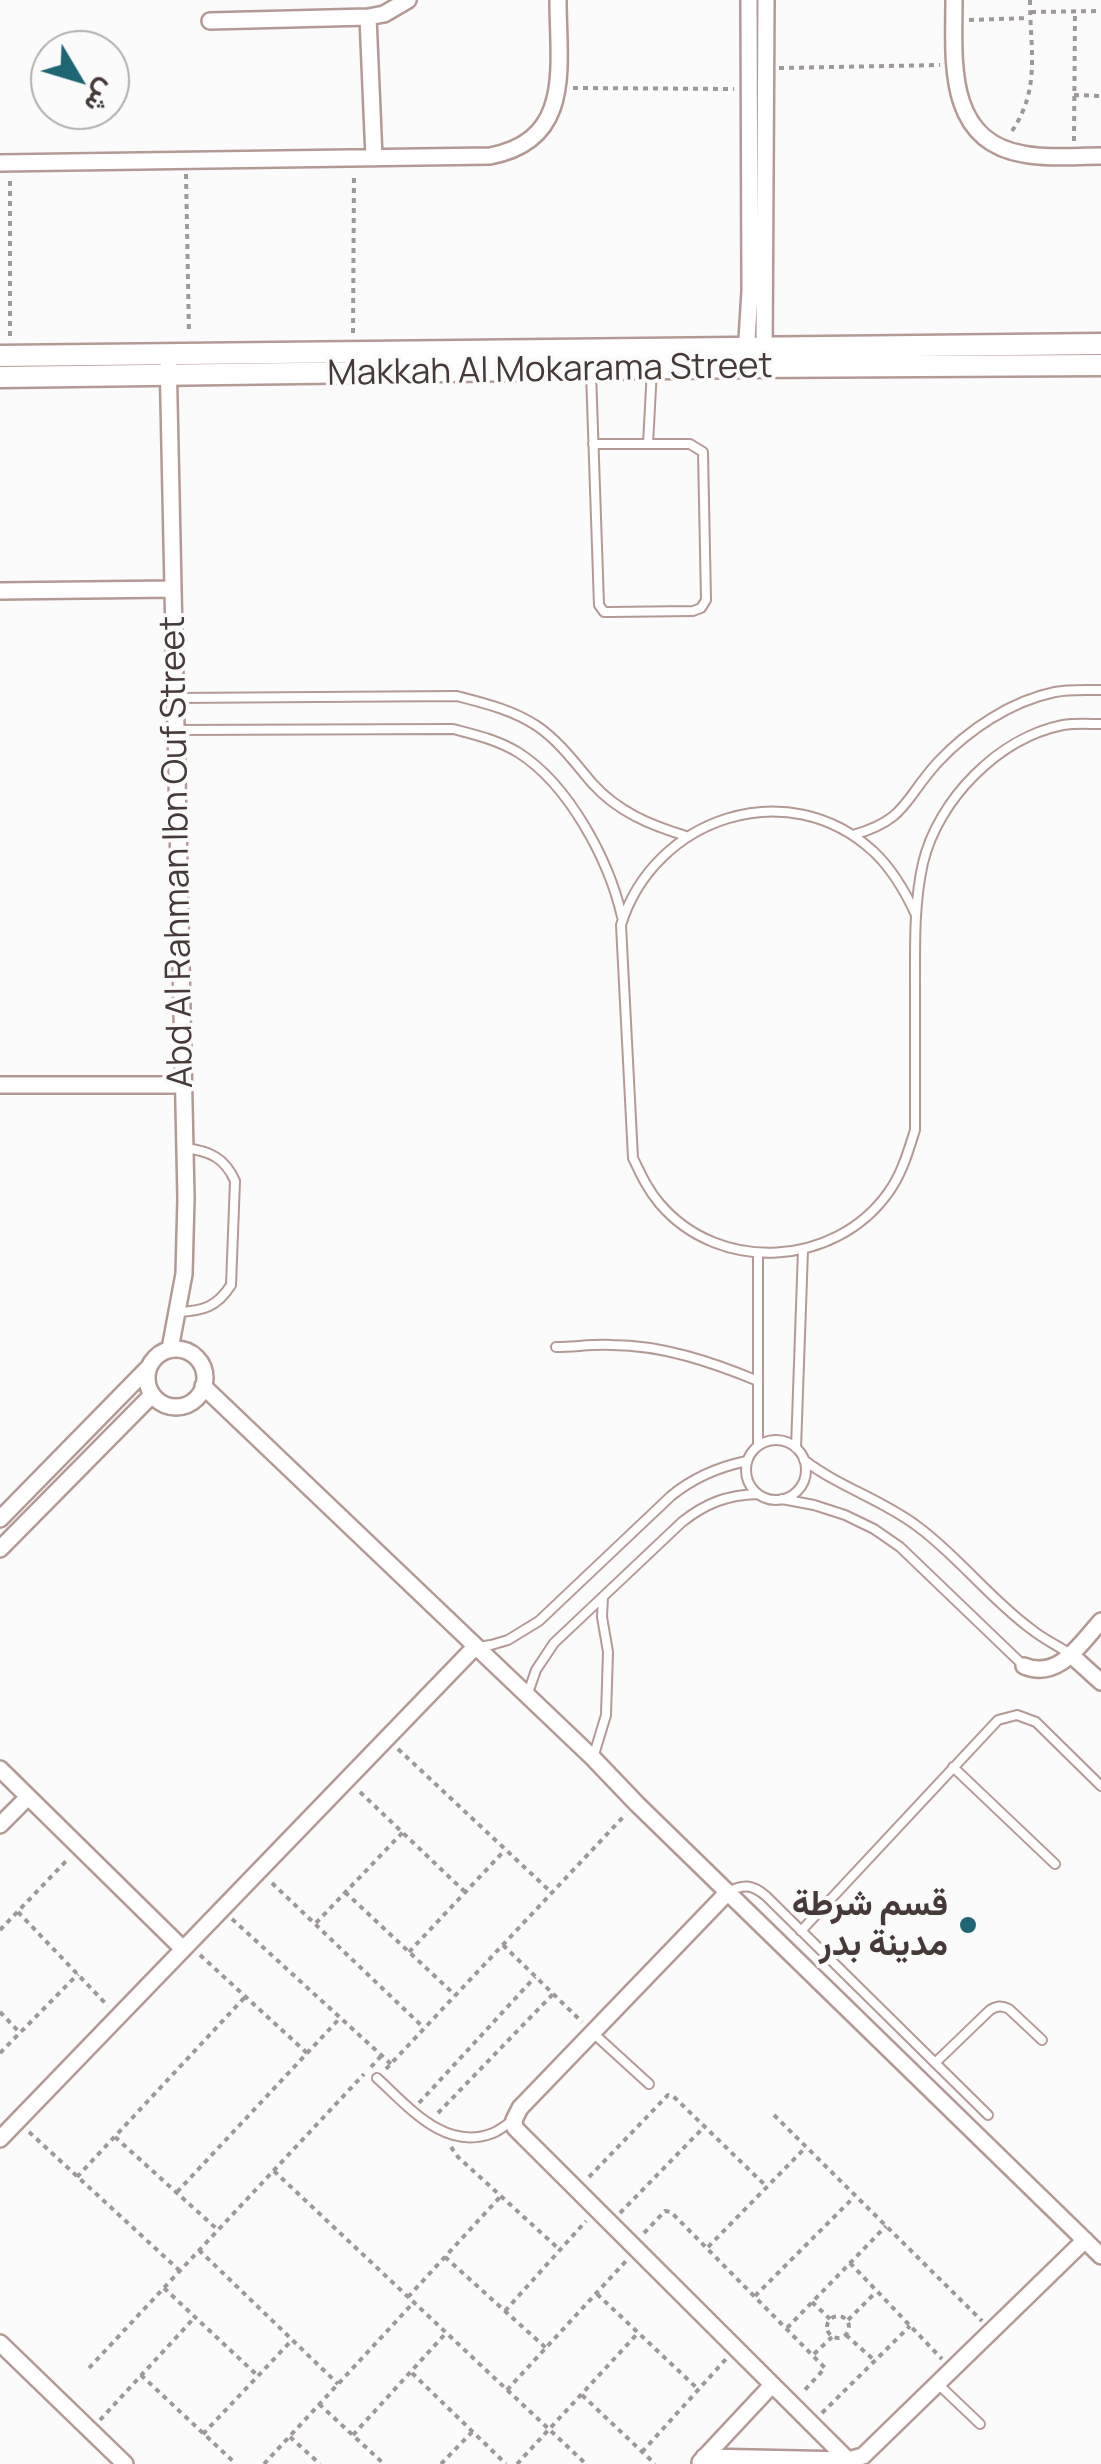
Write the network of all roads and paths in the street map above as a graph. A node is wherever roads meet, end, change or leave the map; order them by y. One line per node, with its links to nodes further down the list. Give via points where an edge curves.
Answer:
1 (408, 0): 10 (street)
2 (558, 0): 15 (street)
3 (749, 0): 16 (street)
4 (766, 0): 14 (street)
5 (954, 0): 11 (street)
6 (1030, 0): 9 (path)
7 (1075, 12): 8 (path); 9 (path); 17 (path)
8 (1101, 12)
9 (1030, 15): 11 (path); 19 (path, via 1032,86)
10 (368, 17): 12 (street); 23 (street)
11 (954, 20): 13 (street)
12 (210, 21)
13 (954, 65): 14 (path); 19 (street, via 966,114)
14 (766, 68): 30 (street)
15 (558, 88): 16 (path); 23 (street, via 544,127 510,152)
16 (749, 89): 30 (street)
17 (1074, 96): 18 (path); 20 (path)
18 (1101, 96)
19 (999, 146): 20 (street, via 1019,154)
20 (1074, 156): 21 (street)
21 (1101, 156)
22 (354, 158): 23 (street); 24 (street); 27 (path)
23 (374, 158)
24 (186, 160): 25 (street); 28 (path)
25 (5, 163): 29 (path)
26 (1101, 344): 30 (street, Makkah Al Mokarama Street)
27 (353, 352): 28 (street, Makkah Al Mokarama Street); 30 (street, Makkah Al Mokarama Street)
28 (190, 354): 31 (street, Makkah Al Mokarama Street)
29 (5, 356): 31 (street, Makkah Al Mokarama Street)
30 (755, 358): 32 (street, Makkah Al Mokarama Street); 33 (street, Makkah Al Mokarama Street)
31 (168, 365): 34 (street, Makkah Al Mokarama Street); 35 (street, Makkah Al Mokarama Street); 38 (street, Abd Al Rahman Ibn Ouf Street)
32 (1101, 366)
33 (652, 369): 34 (street, Makkah Al Mokarama Street); 37 (lane)
34 (590, 370): 36 (lane)
35 (0, 376)
36 (594, 444): 37 (lane); 37 (lane, via 601,608 697,610 706,600 705,456 690,444)
37 (648, 444)
38 (172, 589): 39 (street); 41 (street, Abd Al Rahman Ibn Ouf Street)
39 (0, 591)
40 (1101, 690): 44 (lane, via 1056,692 988,720 936,764 898,814)
41 (175, 698): 43 (street, Abd Al Rahman Ibn Ouf Street); 45 (lane, via 456,696 500,707 538,727 620,808)
42 (1101, 724): 46 (lane, via 1063,725 1033,736 963,786 932,835)
43 (175, 730): 47 (lane, via 453,729 488,738 520,754 570,805 596,847); 49 (street, Abd Al Rahman Ibn Ouf Street)
44 (853, 835): 45 (lane, via 770,811 726,818); 46 (lane, via 891,870)
45 (686, 836): 47 (lane, via 648,872)
46 (916, 915): 51 (lane, via 914,1130 905,1163 864,1219)
47 (623, 919): 52 (lane, via 633,1158 653,1194 682,1224 705,1239)
48 (0, 1086): 49 (street)
49 (183, 1086): 50 (street, Abd Al Rahman Ibn Ouf Street)
50 (185, 1148): 53 (street, Abd Al Rahman Ibn Ouf Street); 53 (lane, via 210,1153 230,1170 236,1181 234,1233 231,1285 224,1297 200,1311)
51 (803, 1250): 52 (lane); 61 (lane)
52 (758, 1254): 57 (lane)
53 (178, 1312): 55 (street, Abd Al Rahman Ibn Ouf Street)
54 (556, 1348): 57 (lane, via 642,1347)
55 (170, 1349): 56 (street); 58 (street, via 195,1356)
56 (148, 1368): 59 (street); 66 (street)
57 (758, 1381): 60 (lane)
58 (204, 1386): 59 (street, via 184,1406); 70 (street)
59 (152, 1395): 67 (street)
60 (758, 1446): 61 (lane, via 777,1440); 63 (lane)
61 (796, 1448): 62 (lane)
62 (804, 1460): 65 (lane, via 800,1488); 71 (lane, via 900,1513 1032,1630)
63 (747, 1462): 64 (lane, via 746,1476); 70 (lane, via 687,1482 540,1621 508,1640)
64 (758, 1494): 65 (lane); 68 (lane, via 698,1509)
65 (782, 1499): 72 (lane, via 874,1529)
66 (0, 1519)
67 (0, 1549)
68 (603, 1597): 74 (lane, via 544,1656); 76 (lane, via 606,1715)
69 (1101, 1621): 71 (street)
70 (475, 1647): 74 (street); 75 (street)
71 (1070, 1654): 72 (street, via 1046,1670); 73 (street)
72 (1024, 1666)
73 (1101, 1682)
74 (528, 1698): 76 (street)
75 (387, 1738): 79 (street); 86 (path)
76 (592, 1758): 82 (street)
77 (953, 1767): 80 (lane, via 998,1720 1017,1715 1036,1722); 87 (lane); 97 (lane)
78 (0, 1769): 81 (street)
79 (347, 1779): 84 (path); 88 (street)
80 (1101, 1786)
81 (28, 1797): 83 (street); 85 (street)
82 (636, 1804): 91 (path); 92 (street)
83 (0, 1826)
84 (403, 1832): 89 (path); 90 (path)
85 (79, 1847): 94 (path); 99 (street)
86 (506, 1850): 90 (path); 91 (path)
87 (1054, 1864)
88 (259, 1870): 93 (street); 95 (path)
89 (345, 1892): 95 (path); 100 (path)
90 (466, 1892): 100 (path)
91 (552, 1892): 98 (path)
92 (728, 1892): 97 (lane, via 742,1885 759,1890); 110 (street); 142 (street)
93 (222, 1909): 99 (street); 108 (path)
94 (18, 1912): 96 (path); 101 (path)
95 (315, 1924): 109 (path)
96 (0, 1930)
97 (801, 1931): 116 (lane)
98 (503, 1945): 102 (path); 104 (path)
99 (185, 1947): 105 (path); 107 (street)
100 (409, 1952): 104 (path)
101 (78, 1974): 107 (path); 111 (path)
102 (535, 1977): 103 (path); 120 (path)
103 (553, 1994): 110 (path); 125 (path)
104 (456, 1995): 109 (path)
105 (246, 1997): 114 (path); 128 (path)
106 (0, 2012): 111 (path)
107 (118, 2016): 124 (street)
108 (340, 2018): 114 (path); 115 (path)
109 (424, 2028): 117 (path)
110 (592, 2032): 119 (lane); 123 (street)
111 (20, 2033): 113 (path)
112 (1042, 2040): 116 (lane, via 1009,2008 996,2007)
113 (0, 2053)
114 (307, 2054): 135 (path)
115 (381, 2056): 117 (path); 131 (path)
116 (935, 2063): 122 (lane)
117 (390, 2064): 118 (path)
118 (377, 2078): 120 (lane)
119 (649, 2084)
120 (412, 2110): 125 (lane)
121 (774, 2114): 130 (path)
122 (988, 2115)
123 (514, 2120): 127 (lane, via 472,2138); 134 (street)
124 (17, 2121): 129 (street); 132 (path)
125 (428, 2124): 127 (lane)
126 (704, 2126): 133 (path); 134 (path, via 668,2095); 139 (path)
127 (448, 2134): 137 (path, via 453,2151)
128 (115, 2137): 132 (path); 135 (path)
129 (0, 2139)
130 (806, 2147): 133 (path); 136 (path)
131 (274, 2171): 141 (path); 155 (path)
132 (78, 2177): 150 (path)
133 (767, 2187): 144 (path)
134 (576, 2190): 138 (street)
135 (176, 2192): 141 (path)
136 (855, 2195): 140 (path); 154 (path)
137 (501, 2196): 146 (path); 148 (path)
138 (596, 2210): 139 (street); 146 (path)
139 (610, 2224): 143 (street)
140 (886, 2226): 149 (path); 164 (path)
141 (218, 2230): 145 (path)
142 (1085, 2240): 147 (street); 164 (street)
143 (634, 2248): 144 (path, via 668,2210); 153 (path); 172 (street)
144 (707, 2248): 154 (path)
145 (199, 2250): 150 (path); 169 (path)
146 (560, 2250): 158 (path)
147 (1101, 2256)
148 (445, 2257): 155 (path); 158 (path)
149 (850, 2263): 152 (path); 157 (path)
150 (180, 2271): 151 (path)
151 (164, 2288): 159 (path); 175 (path)
152 (877, 2291): 161 (path); 162 (path)
153 (596, 2293): 166 (path); 171 (path)
154 (754, 2296): 163 (path)
155 (408, 2297): 156 (path)
156 (414, 2302): 165 (path); 180 (path)
157 (812, 2302): 160 (path); 163 (path)
158 (505, 2310): 171 (path)
159 (195, 2317): 178 (path); 179 (path)
160 (830, 2319): 161 (path); 168 (path)
161 (848, 2320): 167 (path)
162 (910, 2326): 174 (path); 176 (path)
163 (787, 2328): 173 (path)
164 (992, 2331): 176 (street)
165 (446, 2333): 177 (path); 183 (path)
166 (638, 2333): 184 (path); 185 (path)
167 (846, 2334): 168 (path); 174 (path)
168 (832, 2337): 173 (path)
169 (292, 2340): 179 (path); 180 (path)
170 (0, 2343): 190 (street)
171 (546, 2348): 183 (path)
172 (736, 2348): 181 (street); 184 (path)
173 (813, 2355): 186 (path, via 825,2368)
174 (875, 2361): 188 (path)
175 (89, 2368)
176 (953, 2370): 182 (street)
177 (411, 2372): 192 (path); 194 (path)
178 (141, 2375): 190 (path); 193 (path)
179 (258, 2376): 193 (path)
180 (338, 2384): 187 (path)
181 (772, 2384): 186 (street); 198 (street)
182 (938, 2384): 189 (lane); 197 (street, via 869,2451)
183 (507, 2390): 191 (path)
184 (699, 2390): 196 (path)
185 (582, 2395): 191 (path); 196 (path)
186 (791, 2403): 188 (street)
187 (319, 2404): 194 (path); 195 (path)
188 (812, 2424): 197 (street)
189 (980, 2424)
190 (90, 2430): 199 (street)
191 (550, 2430): 206 (path); 207 (path)
192 (472, 2432): 204 (path); 205 (path)
193 (204, 2434): 200 (path)
194 (353, 2435): 203 (path)
195 (290, 2436): 201 (path); 202 (path)
196 (642, 2452): 208 (path)
197 (848, 2460): 198 (street)
198 (701, 2461)
199 (125, 2464)
200 (236, 2464)
201 (264, 2464)
202 (320, 2464)
203 (384, 2464)
204 (442, 2464)
205 (506, 2464)
206 (518, 2464)
207 (586, 2464)
208 (655, 2464)

